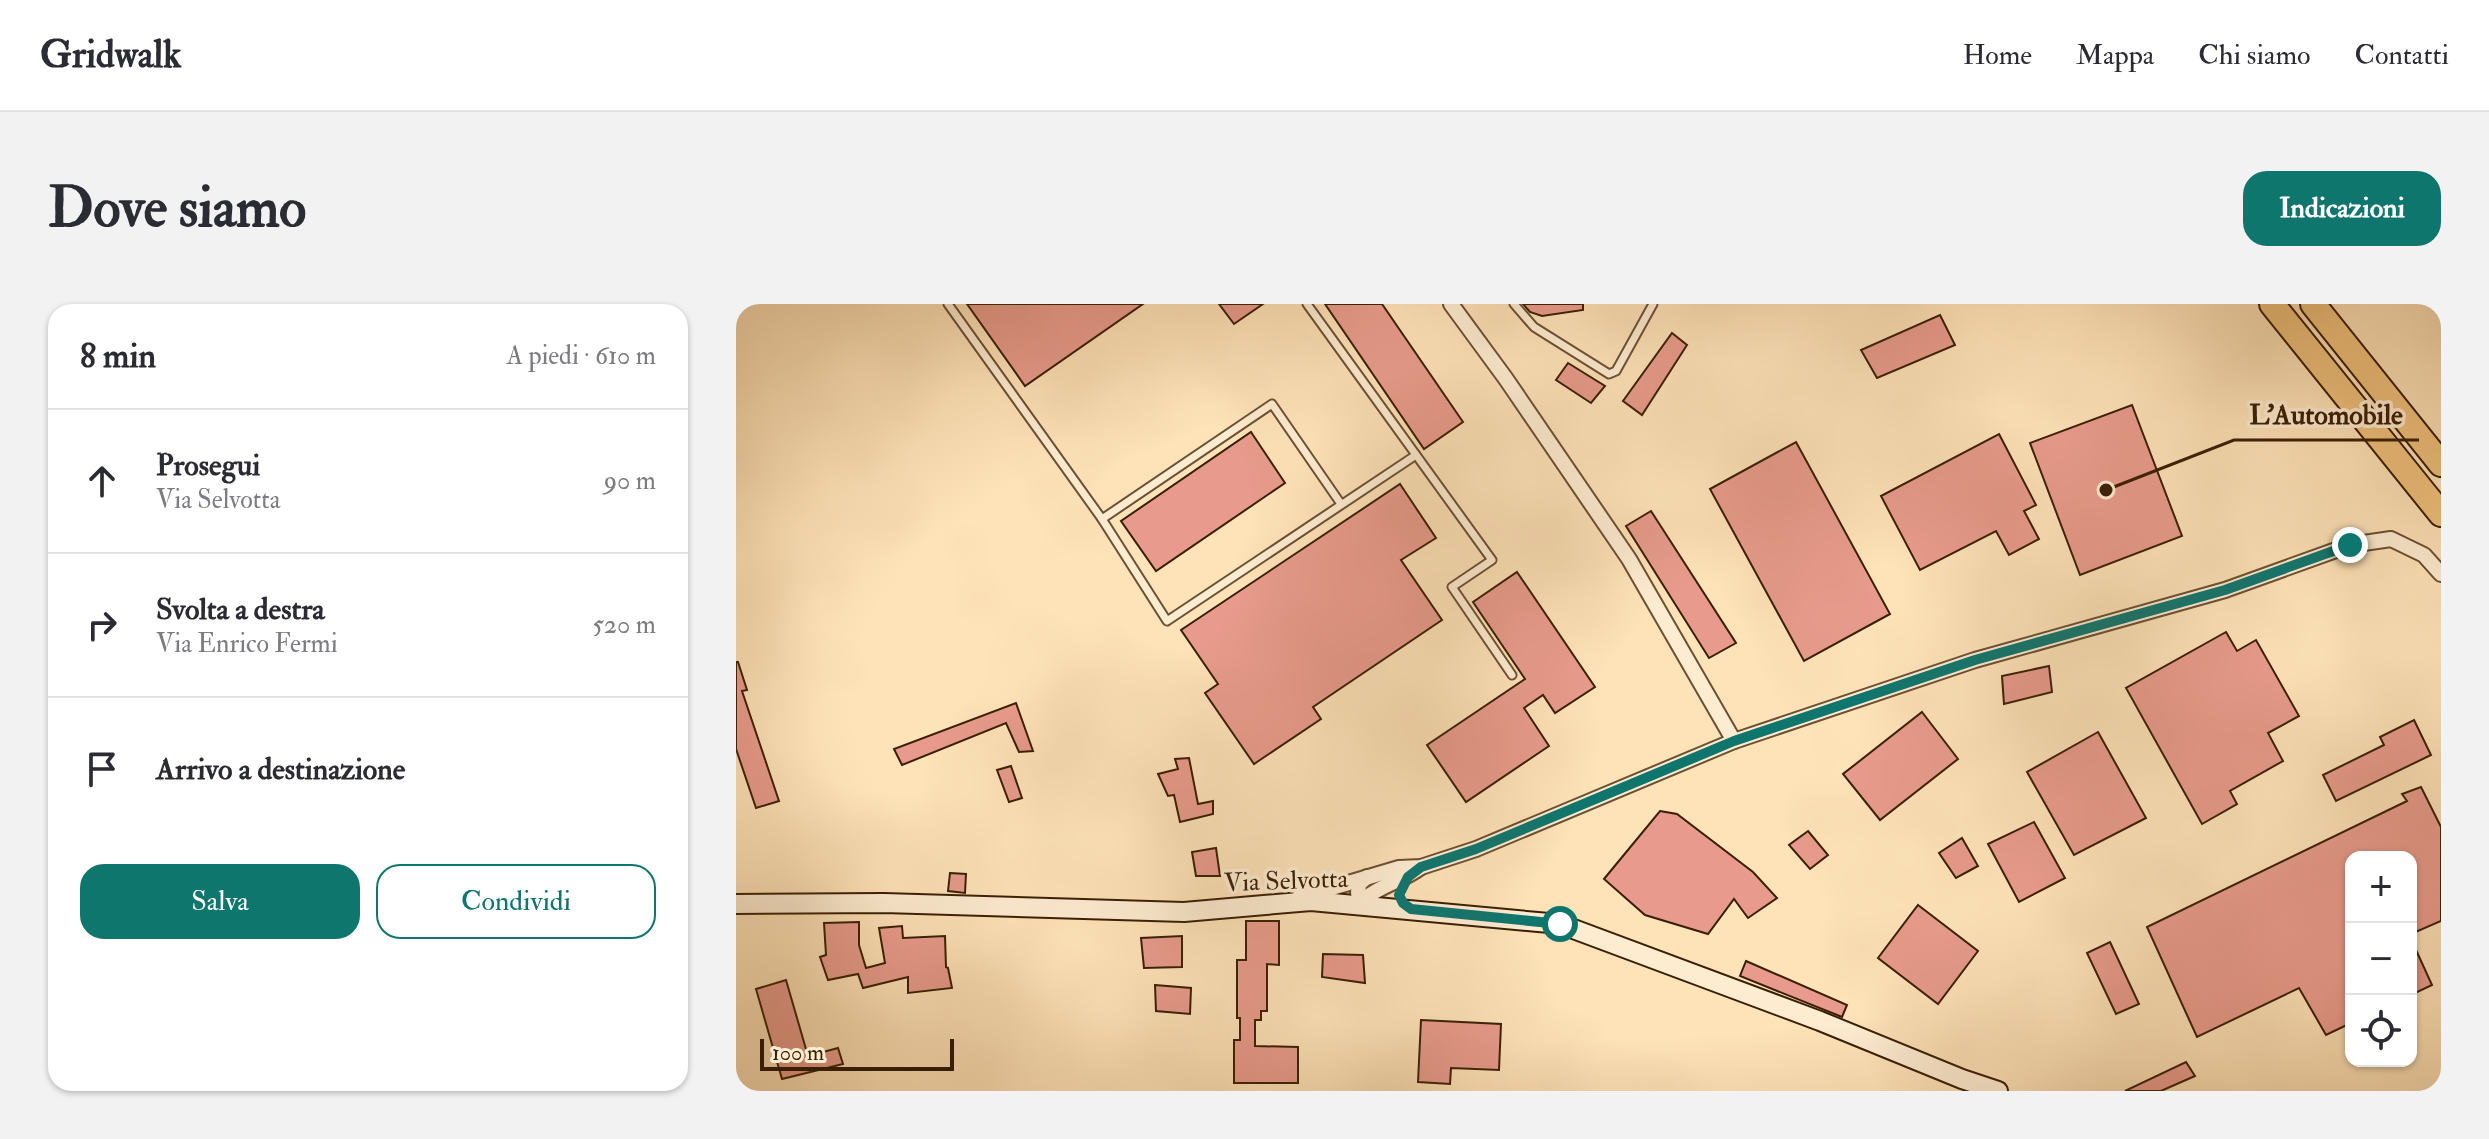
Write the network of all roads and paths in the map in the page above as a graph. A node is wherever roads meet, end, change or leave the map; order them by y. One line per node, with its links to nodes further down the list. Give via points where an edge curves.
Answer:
1 (948, 304): 13 (lane)
2 (1307, 304): 9 (lane)
3 (1451, 304): 16 (street, via 1629,559)
4 (1514, 304): 5 (lane, via 1534,327 1609,374 1616,371)
5 (1653, 304)
6 (2259, 304): 8 (highway)
7 (2313, 304): 10 (highway)
8 (2279, 312): 12 (highway)
9 (1416, 455): 11 (lane); 15 (lane, via 1492,560 1452,587)
10 (2441, 464)
11 (1341, 504): 13 (lane, via 1272,404); 13 (lane, via 1167,621)
12 (2441, 514)
13 (1102, 519)
14 (2441, 574): 16 (street, via 2424,555 2391,539 2350,545 2225,590 1975,660)
15 (1512, 675)
16 (1734, 741): 17 (street)
17 (1421, 867): 18 (street); 19 (street)
18 (1368, 876): 20 (street); 22 (street, via 1358,893)
19 (1408, 877): 22 (street, via 1374,891); 23 (street, via 1399,895)
20 (1288, 902): 21 (street, Via Selvotta, via 1184,912); 22 (street, Via Selvotta)
21 (736, 904)
22 (1365, 904): 23 (street, Via Selvotta)
23 (1411, 909): 24 (street, Via Selvotta, via 1560,924)
24 (1998, 1091)

